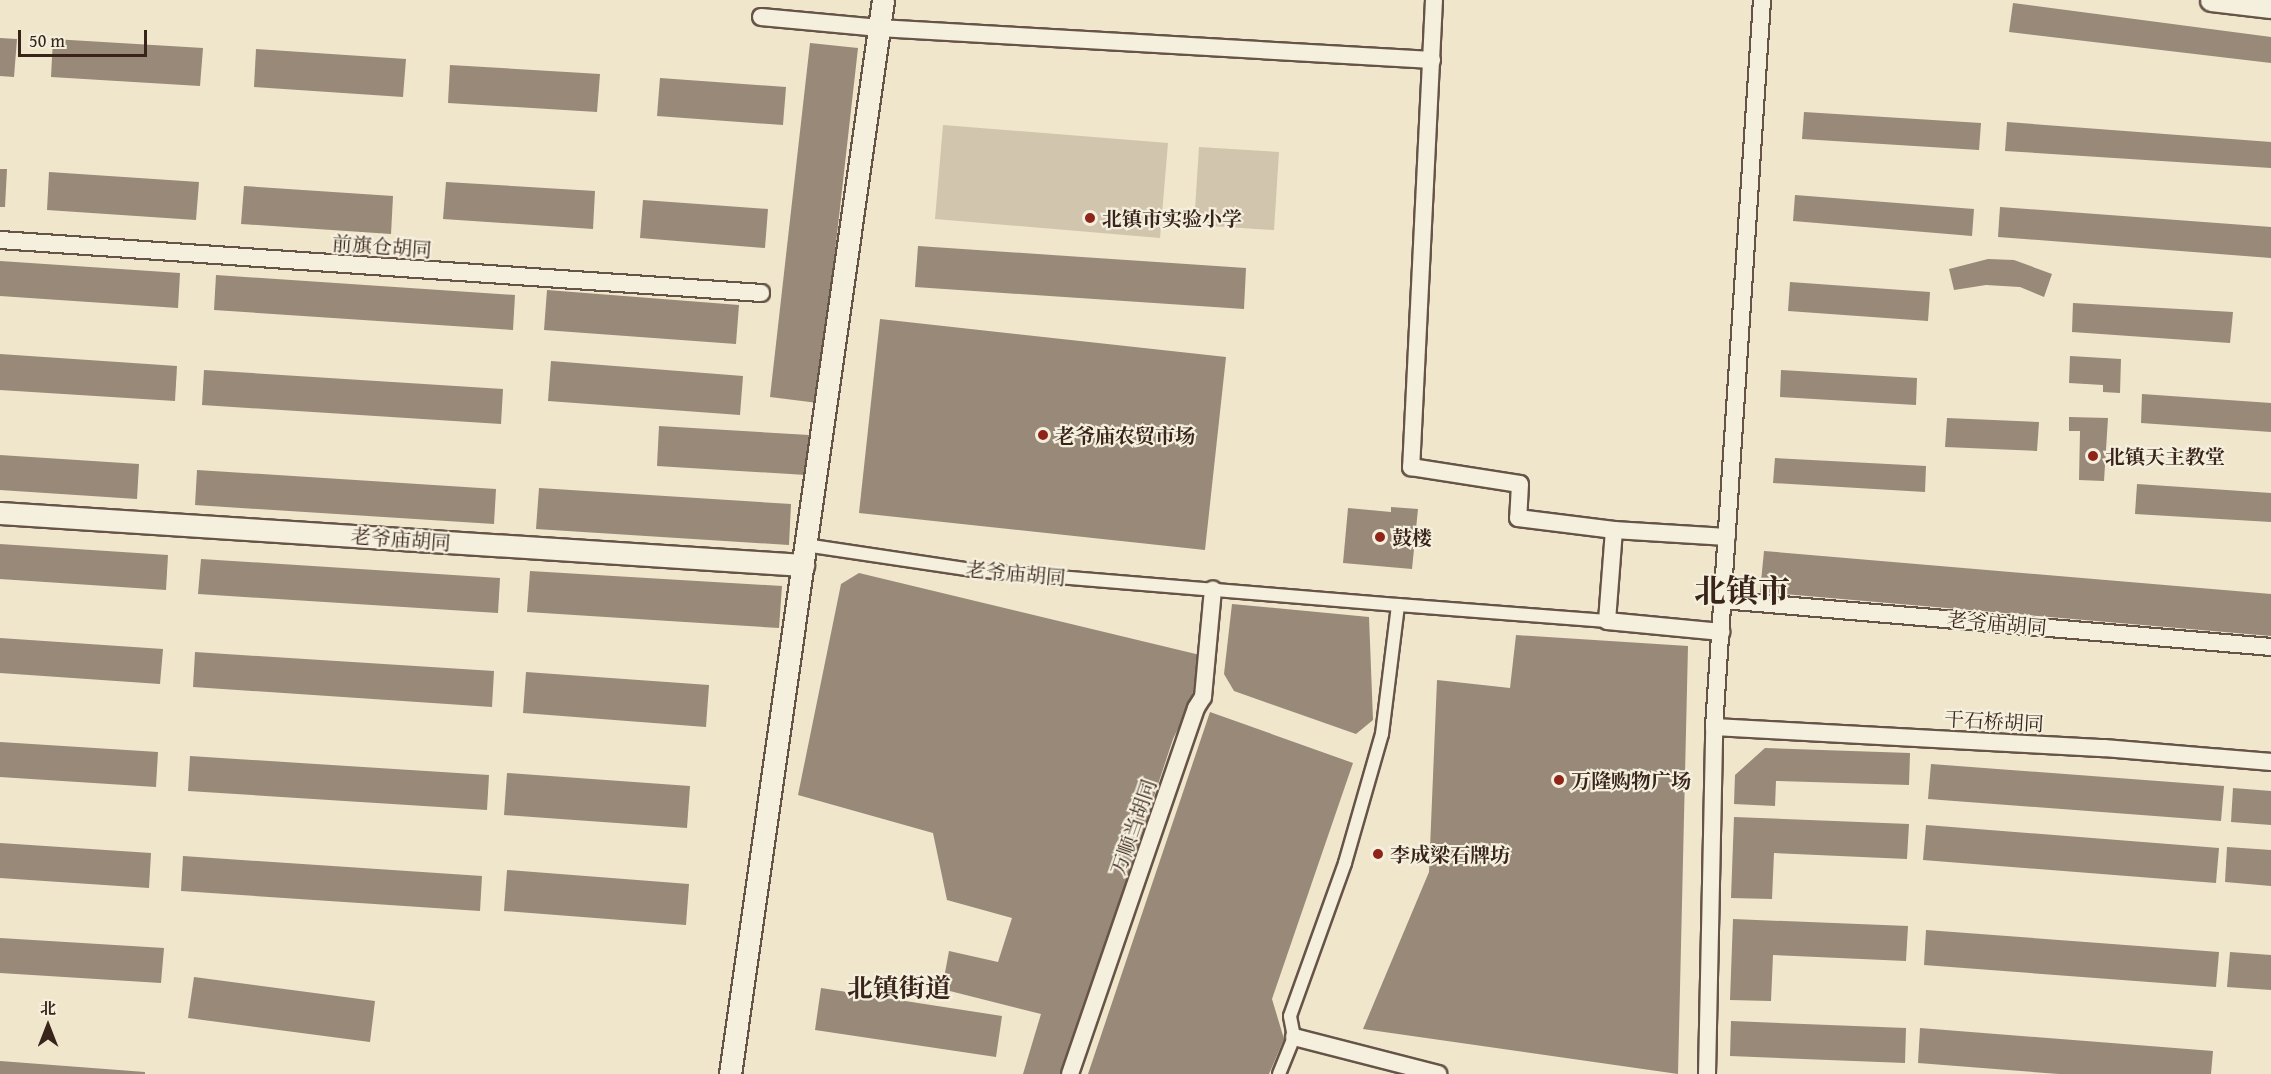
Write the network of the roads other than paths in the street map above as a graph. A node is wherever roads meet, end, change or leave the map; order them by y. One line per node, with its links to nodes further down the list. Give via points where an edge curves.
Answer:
1 (883, 0): 7 (street)
2 (1434, 0): 8 (street)
3 (1762, 0): 13 (street)
4 (2211, 0): 5 (street)
5 (2271, 7)
6 (760, 17): 7 (street)
7 (879, 28): 8 (street); 14 (street)
8 (1432, 60): 12 (street, via 1411,467 1520,484 1518,518)
9 (0, 240): 10 (street, 前旗仓胡同)
10 (761, 293)
11 (0, 513): 14 (street, 老爷庙胡同)
12 (1614, 530): 13 (street); 18 (street)
13 (1727, 537): 16 (street)
14 (804, 555): 15 (street, 老爷庙胡同); 24 (street)
15 (1220, 589): 17 (street, 老爷庙胡同); 25 (street, 万顺当胡同, via 1203,697)
16 (1723, 600): 19 (street); 20 (street, 老爷庙胡同)
17 (1398, 604): 18 (street, 老爷庙胡同); 23 (street, via 1382,734 1345,863 1290,1016)
18 (1607, 621): 19 (street)
19 (1721, 632): 21 (street)
20 (2271, 647)
21 (1714, 727): 22 (street, 干石桥胡同, via 2104,748); 28 (street)
22 (2271, 762)
23 (1294, 1037): 26 (street); 27 (street)
24 (730, 1074)
25 (1070, 1074)
26 (1279, 1074)
27 (1437, 1074)
28 (1707, 1074)

